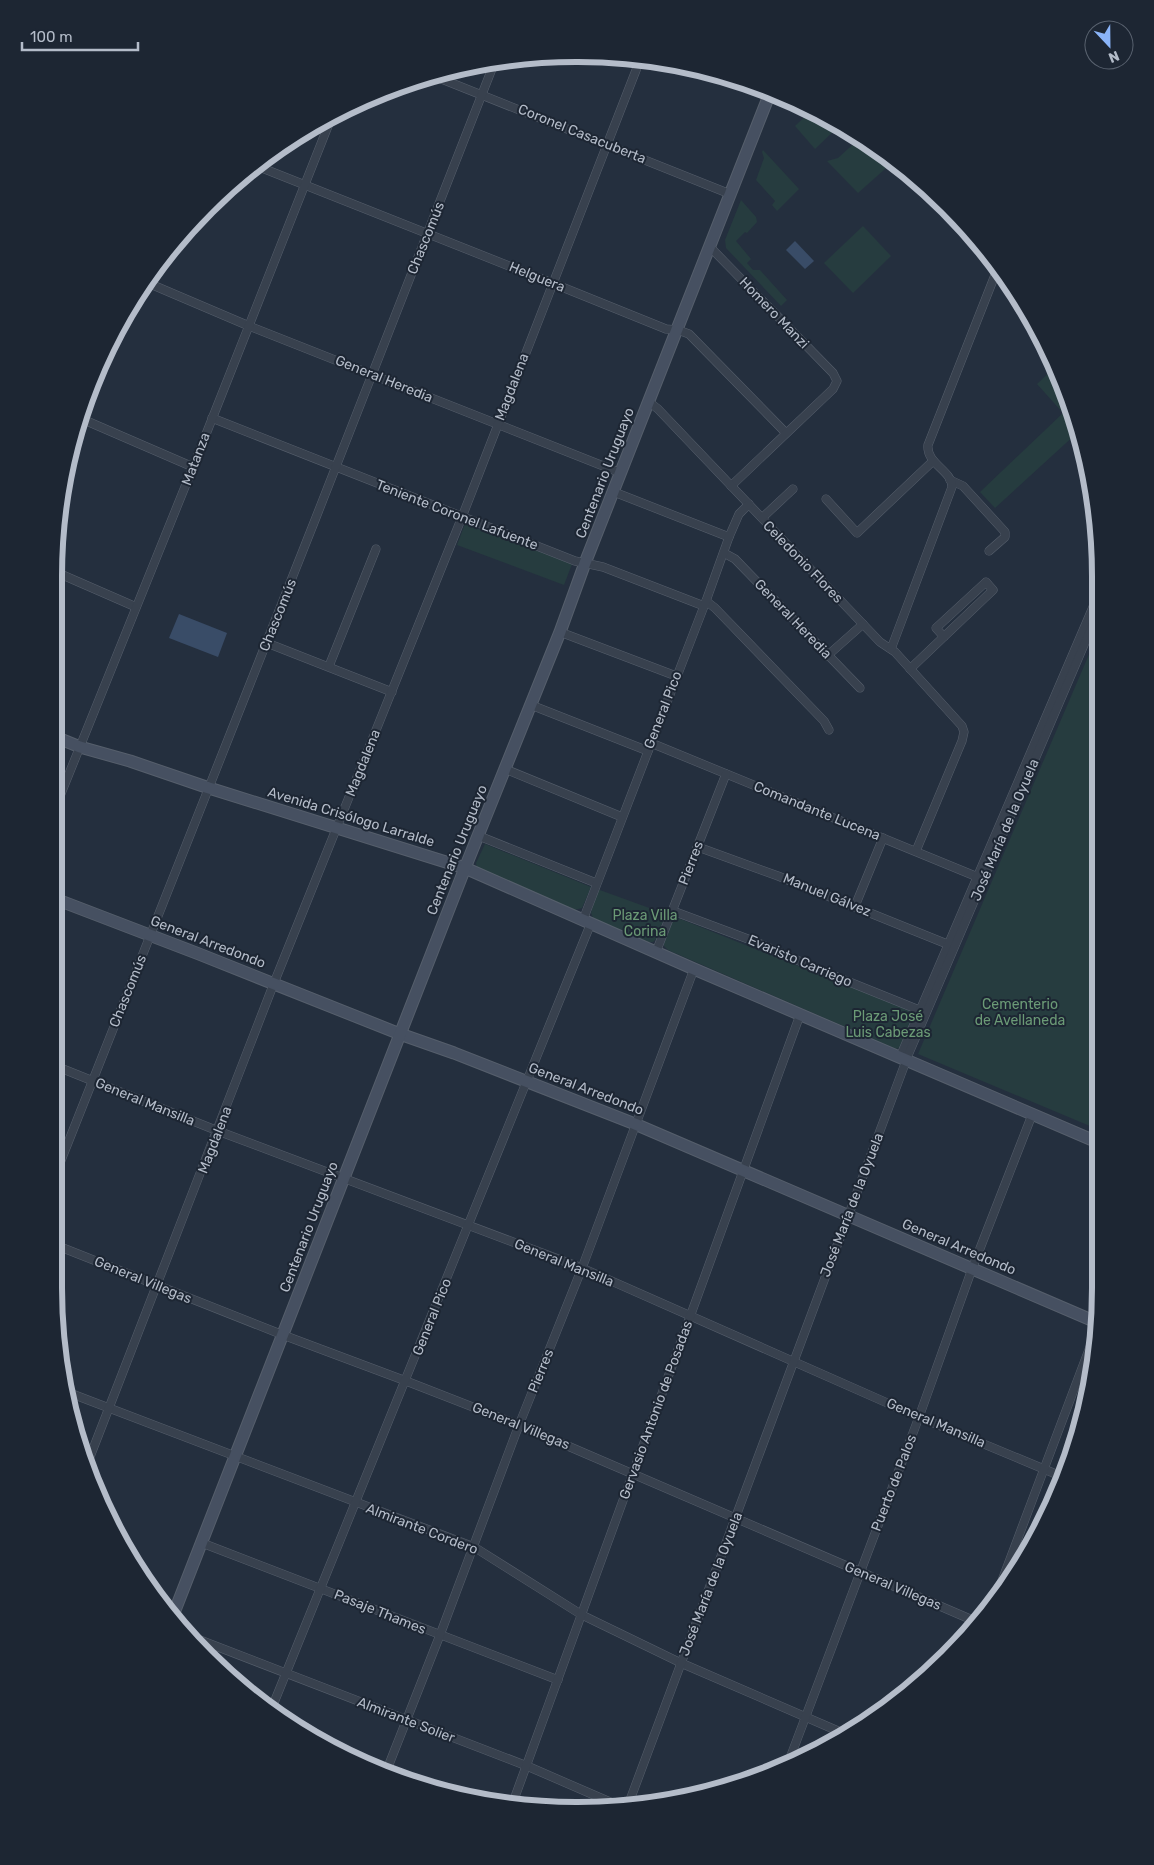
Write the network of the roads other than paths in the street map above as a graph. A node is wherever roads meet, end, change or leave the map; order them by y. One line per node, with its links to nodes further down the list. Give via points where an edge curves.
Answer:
1 (637, 66): 7 (street, Magdalena)
2 (492, 70): 4 (street, Chascomús)
3 (444, 80): 4 (street, Coronel Casacuberta)
4 (482, 95): 7 (street, Coronel Casacuberta); 11 (street, Chascomús)
5 (767, 100): 10 (street, Centenario Uruguayo)
6 (327, 127): 9 (street, Matanza)
7 (607, 144): 10 (street, Coronel Casacuberta); 14 (street, Magdalena)
8 (264, 169): 9 (street, Helguera)
9 (304, 185): 11 (street, Helguera); 16 (street, Matanza)
10 (730, 194): 12 (street, Centenario Uruguayo)
11 (428, 234): 14 (street, Helguera); 18 (street, Chascomús)
12 (709, 246): 17 (street, Centenario Uruguayo); 23 (street, Homero Manzi, via 837,381 833,389)
13 (994, 277): 24 (street, via 928,445)
14 (552, 282): 17 (street, Helguera, via 666,329); 22 (street, Magdalena)
15 (153, 285): 16 (street, General Heredia)
16 (249, 326): 18 (street, General Heredia); 20 (street, Matanza)
17 (678, 330): 19 (street, Centenario Uruguayo); 23 (street, Helguera, via 689,334)
18 (372, 375): 22 (street, General Heredia); 26 (street, Chascomús)
19 (649, 402): 27 (street, Centenario Uruguayo); 29 (street, Celedonio Flores)
20 (212, 418): 25 (street, Matanza); 26 (street, Teniente Coronel Lafuente)
21 (87, 421): 25 (street)
22 (498, 425): 27 (street, General Heredia); 34 (street, Magdalena)
23 (786, 433): 29 (street)
24 (933, 461): 28 (street); 32 (street, via 857,533)
25 (193, 467): 43 (street, Matanza)
26 (336, 467): 34 (street, Teniente Coronel Lafuente); 49 (street, Chascomús)
27 (621, 473): 31 (street, Centenario Uruguayo)
28 (950, 480): 38 (street, via 963,486 1005,532 1005,537); 50 (street, via 950,493)
29 (731, 486): 33 (street, Celedonio Flores)
30 (793, 489): 35 (street)
31 (614, 492): 36 (street); 40 (street, Centenario Uruguayo)
32 (826, 499)
33 (748, 504): 35 (street, Celedonio Flores); 36 (street, General Pico, via 739,514)
34 (462, 517): 40 (street, Teniente Coronel Lafuente); 56 (street, Magdalena)
35 (762, 518): 45 (street, Celedonio Flores)
36 (729, 537): 39 (street, General Pico)
37 (376, 549): 52 (street)
38 (989, 551)
39 (724, 553): 42 (street, General Pico); 51 (street, General Heredia, via 735,559)
40 (585, 563): 42 (street, Teniente Coronel Lafuente); 47 (street, Centenario Uruguayo)
41 (62, 575): 43 (street)
42 (705, 604): 54 (street, General Pico); 58 (street, Teniente Coronel Lafuente, via 715,608)
43 (136, 607): 60 (street, Matanza)
44 (1092, 609): 73 (street, José María de la Oyuela)
45 (863, 624): 50 (street, Celedonio Flores); 51 (street)
46 (1092, 626): 73 (street, José María de la Oyuela)
47 (560, 632): 54 (street); 57 (street, Centenario Uruguayo)
48 (944, 637): 48 (street, via 993,590 986,582 936,628); 53 (street)
49 (267, 642): 52 (street); 64 (street, Chascomús)
50 (890, 649): 53 (street, Celedonio Flores)
51 (827, 656): 55 (street, General Heredia)
52 (329, 666): 56 (street)
53 (910, 669): 71 (street, Celedonio Flores, via 958,721 964,732)
54 (676, 676): 61 (street, General Pico)
55 (860, 688)
56 (392, 692): 67 (street, Magdalena)
57 (531, 705): 61 (street, Comandante Lucena); 62 (street, Centenario Uruguayo)
58 (829, 730)
59 (62, 740): 60 (street, Avenida Crisólogo Larralde)
60 (80, 747): 64 (street, Avenida Crisólogo Larralde); 65 (street, Matanza)
61 (650, 747): 63 (street, Comandante Lucena); 66 (street, General Pico)
62 (505, 769): 66 (street); 68 (street, Centenario Uruguayo)
63 (726, 774): 69 (street, Comandante Lucena); 70 (street, Pierres)
64 (209, 788): 67 (street, Avenida Crisólogo Larralde); 79 (street, Chascomús)
65 (62, 791)
66 (622, 816): 74 (street, General Pico)
67 (337, 828): 72 (street, Avenida Crisólogo Larralde); 83 (street, Magdalena)
68 (479, 836): 72 (street, Centenario Uruguayo); 74 (street)
69 (882, 838): 71 (street, Comandante Lucena); 76 (street)
70 (698, 847): 76 (street, Manuel Gálvez); 77 (street, Pierres)
71 (916, 851): 73 (street, Comandante Lucena)
72 (465, 868): 78 (street, Avenida Crisólogo Larralde); 86 (street, Centenario Uruguayo)
73 (981, 878): 80 (street, José María de la Oyuela)
74 (596, 883): 78 (street, General Pico)
75 (62, 902): 79 (street, General Arredondo)
76 (854, 906): 80 (street, Manuel Gálvez)
77 (673, 910): 81 (street, Pierres); 84 (street, Evaristo Carriego)
78 (587, 922): 81 (street, Avenida Crisólogo Larralde); 90 (street, General Pico)
79 (150, 936): 83 (street, General Arredondo); 89 (street, Chascomús)
80 (952, 946): 84 (street, José María de la Oyuela)
81 (656, 952): 82 (street, Avenida Crisólogo Larralde)
82 (694, 969): 85 (street, Avenida Crisólogo Larralde); 92 (street, Pierres)
83 (274, 984): 86 (street, General Arredondo); 93 (street, Magdalena)
84 (923, 1012): 87 (street, José María de la Oyuela)
85 (800, 1016): 87 (street, Avenida Crisólogo Larralde); 96 (street, Gervasio Antonio de Posadas)
86 (400, 1034): 90 (street, General Arredondo); 97 (street, Centenario Uruguayo)
87 (903, 1058): 91 (street, Avenida Crisólogo Larralde); 98 (street, José María de la Oyuela)
88 (62, 1069): 89 (street, General Mansilla)
89 (92, 1080): 93 (street, General Mansilla); 95 (street, Chascomús)
90 (527, 1082): 92 (street, General Arredondo); 99 (street, General Pico)
91 (1032, 1115): 94 (street, Avenida Crisólogo Larralde); 102 (street, Puerto de Palos)
92 (635, 1124): 96 (street, General Arredondo); 101 (street, Pierres)
93 (218, 1131): 97 (street, General Mansilla); 103 (street, Magdalena)
94 (1092, 1140)
95 (62, 1158)
96 (743, 1170): 98 (street, General Arredondo); 104 (street, Gervasio Antonio de Posadas)
97 (343, 1179): 99 (street, General Mansilla); 106 (street, Centenario Uruguayo)
98 (848, 1216): 102 (street, General Arredondo); 108 (street, José María de la Oyuela)
99 (469, 1226): 101 (street, General Mansilla); 109 (street, General Pico)
100 (62, 1248): 103 (street, General Villegas)
101 (582, 1268): 104 (street, General Mansilla); 113 (street, Pierres)
102 (972, 1268): 105 (street, General Arredondo); 112 (street, Puerto de Palos)
103 (157, 1286): 106 (street, General Villegas); 111 (street, Magdalena)
104 (689, 1316): 108 (street, General Mansilla); 117 (street, Gervasio Antonio de Posadas)
105 (1090, 1319)
106 (282, 1335): 109 (street, General Villegas); 115 (street, Centenario Uruguayo)
107 (1087, 1356): 116 (street)
108 (794, 1362): 112 (street, General Mansilla); 120 (street, José María de la Oyuela)
109 (406, 1381): 113 (street, General Villegas); 119 (street, General Pico)
110 (74, 1395): 111 (street, Almirante Cordero)
111 (108, 1408): 114 (street, Magdalena); 115 (street, Almirante Cordero)
112 (919, 1416): 116 (street, General Mansilla); 123 (street, Puerto de Palos)
113 (519, 1425): 117 (street, General Villegas); 122 (street, Pierres)
114 (90, 1454)
115 (234, 1458): 119 (street, Almirante Cordero); 121 (street, Centenario Uruguayo)
116 (1044, 1469): 118 (street, General Mansilla); 124 (street)
117 (633, 1473): 120 (street, General Villegas); 127 (street, Gervasio Antonio de Posadas)
118 (1056, 1474)
119 (355, 1503): 122 (street, Almirante Cordero); 125 (street, General Pico)
120 (736, 1518): 123 (street, General Villegas); 131 (street, José María de la Oyuela)
121 (202, 1543): 125 (street, Pasaje Thames); 126 (street, Centenario Uruguayo)
122 (474, 1547): 127 (street, Almirante Cordero); 129 (street, Pierres)
123 (860, 1572): 128 (street, General Villegas); 135 (street, Puerto de Palos)
124 (1004, 1576)
125 (320, 1588): 129 (street, Pasaje Thames); 132 (street, General Pico)
126 (176, 1609)
127 (582, 1615): 131 (street, Almirante Cordero); 133 (street, Gervasio Antonio de Posadas)
128 (970, 1619)
129 (440, 1635): 133 (street, Pasaje Thames); 136 (street, Pierres)
130 (205, 1643): 132 (street, Almirante Solier)
131 (681, 1663): 135 (street, Almirante Cordero); 142 (street, José María de la Oyuela)
132 (285, 1674): 134 (street, General Pico); 136 (street, Almirante Solier)
133 (558, 1680): 140 (street, Gervasio Antonio de Posadas)
134 (274, 1703)
135 (805, 1717): 137 (street, Almirante Cordero); 138 (street, Puerto de Palos)
136 (408, 1720): 139 (street, Pierres); 140 (street, Almirante Solier)
137 (838, 1731)
138 (791, 1755)
139 (388, 1766)
140 (527, 1766): 141 (street, Gervasio Antonio de Posadas); 143 (street, Almirante Solier)
141 (515, 1798)
142 (628, 1799)
143 (609, 1801)

